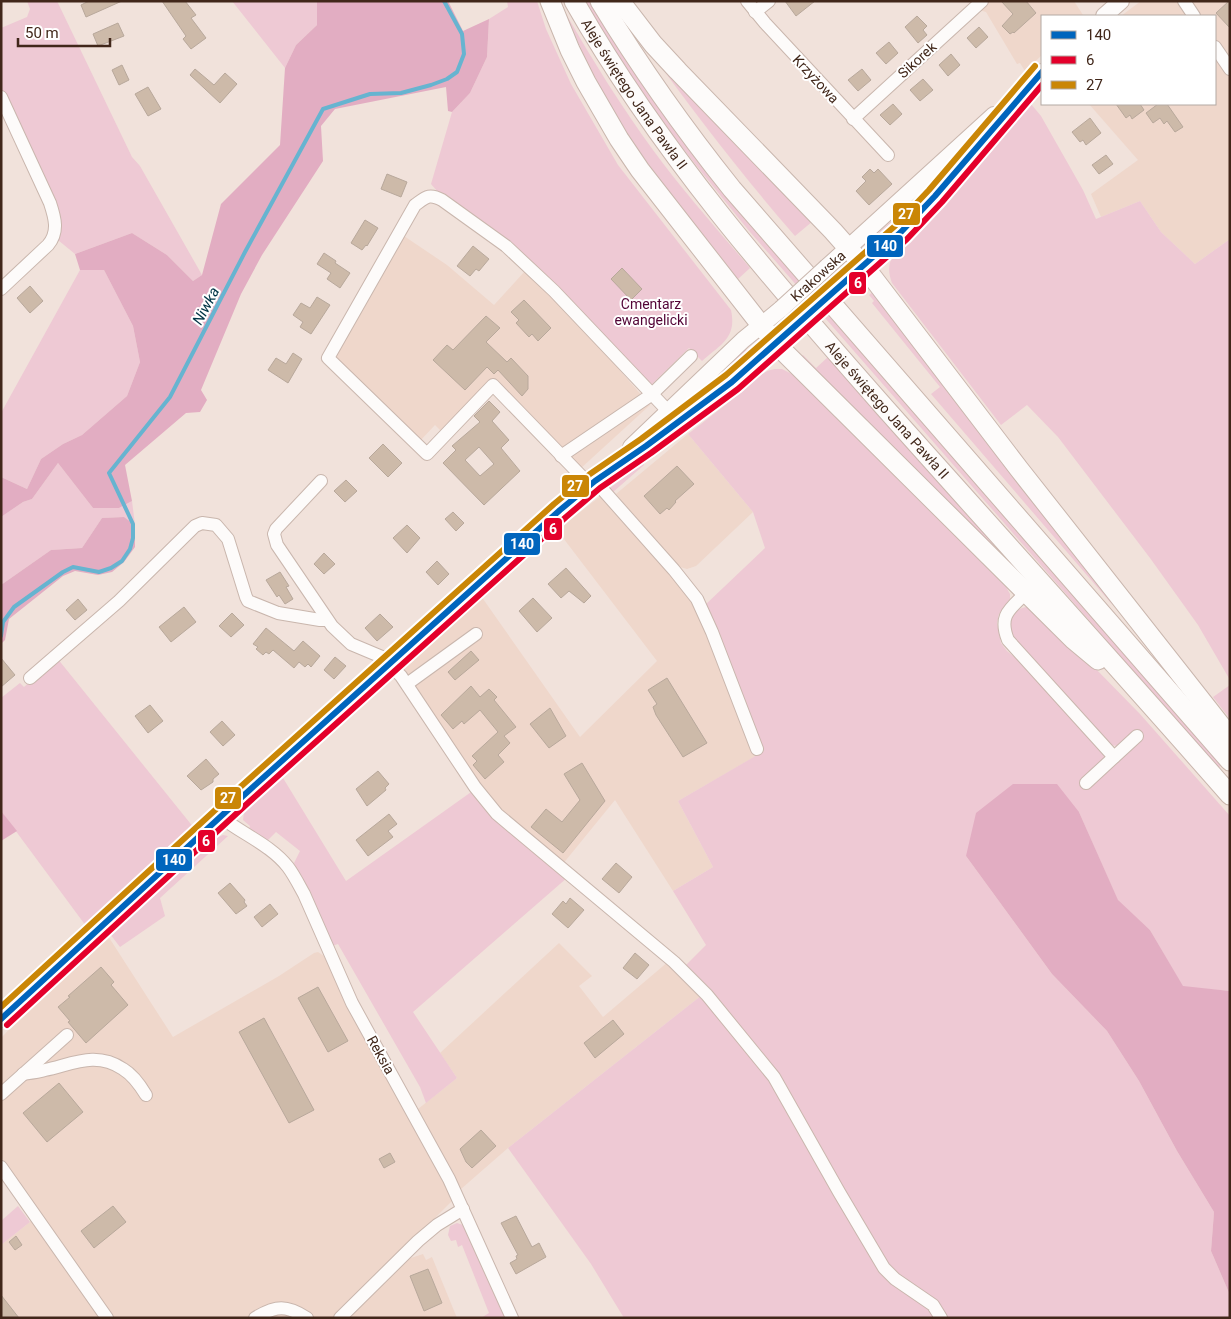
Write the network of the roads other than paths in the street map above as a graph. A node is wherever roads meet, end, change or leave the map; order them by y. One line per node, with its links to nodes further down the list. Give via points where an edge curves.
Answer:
1 (550, 1): 23 (highway, via 570,50 619,139)
2 (574, 1): 37 (highway, Aleje świętego Jana Pawła II, via 674,156 717,212 826,341)
3 (600, 1): 42 (highway, Aleje świętego Jana Pawła II, via 662,96 732,189)
4 (620, 1): 20 (highway, via 678,71)
5 (747, 1): 10 (street, Krzyżowa)
6 (769, 1): 10 (street)
7 (982, 1): 18 (street, Sikorek)
8 (1121, 1): 11 (main road)
9 (1184, 1): 12 (street)
10 (755, 12): 18 (street, Krzyżowa)
11 (1105, 15)
12 (1193, 15)
13 (1216, 48): 14 (street)
14 (1230, 69)
15 (1041, 73): 20 (main road, Krakowska)
16 (1041, 73): 21 (main road, Krakowska, via 935,196)
17 (1, 97): 22 (street, via 54,218 53,238)
18 (853, 119): 19 (street, Krzyżowa)
19 (888, 155)
20 (849, 248): 21 (highway); 23 (main road, Krakowska, bridge)
21 (864, 266): 24 (main road, Krakowska, bridge); 39 (highway)
22 (1, 289)
23 (761, 325): 24 (highway); 27 (main road, Krakowska)
24 (775, 343): 30 (main road, Krakowska, via 708,400); 31 (highway)
25 (691, 356): 26 (street)
26 (651, 395): 27 (street); 28 (street); 28 (street, via 554,291 506,246 442,200 426,197 415,206 328,358 427,454 493,386)
27 (668, 411): 30 (main road, Krakowska)
28 (561, 456): 30 (street)
29 (321, 481): 32 (street, via 274,534 277,545)
30 (592, 483): 34 (main road, Krakowska); 40 (street, via 674,570 697,600)
31 (1027, 592): 37 (highway, via 1074,640); 41 (street, via 1004,620 1008,640)
32 (326, 620): 34 (street, via 351,644 382,657); 35 (street, via 278,613 248,601 228,539 216,525 202,523)
33 (476, 634): 36 (street)
34 (390, 664): 36 (street); 45 (main road, Krakowska)
35 (30, 678)
36 (407, 684): 60 (street, via 475,787 497,814 674,962 707,995 774,1077 884,1268 933,1306)
37 (1154, 709): 44 (highway, Aleje świętego Jana Pawła II)
38 (1137, 736): 41 (street)
39 (1230, 737)
40 (756, 749)
41 (1114, 757): 43 (street)
42 (1230, 761)
43 (1086, 783)
44 (1230, 795)
45 (221, 817): 46 (main road, Krakowska); 52 (street, Reksia, via 287,865 296,879 352,1003)
46 (1, 1019)
47 (67, 1035): 48 (street)
48 (23, 1074): 49 (street); 50 (street, via 84,1059 101,1060 125,1069)
49 (1, 1094)
50 (146, 1094)
51 (1, 1167): 53 (street)
52 (463, 1209): 58 (street, via 418,1241); 59 (street, Reksia)
53 (96, 1302): 54 (street); 55 (street)
54 (99, 1318)
55 (107, 1318)
56 (255, 1318): 57 (street, via 280,1308 291,1309)
57 (307, 1318)
58 (340, 1318)
59 (512, 1318)
60 (941, 1318)

